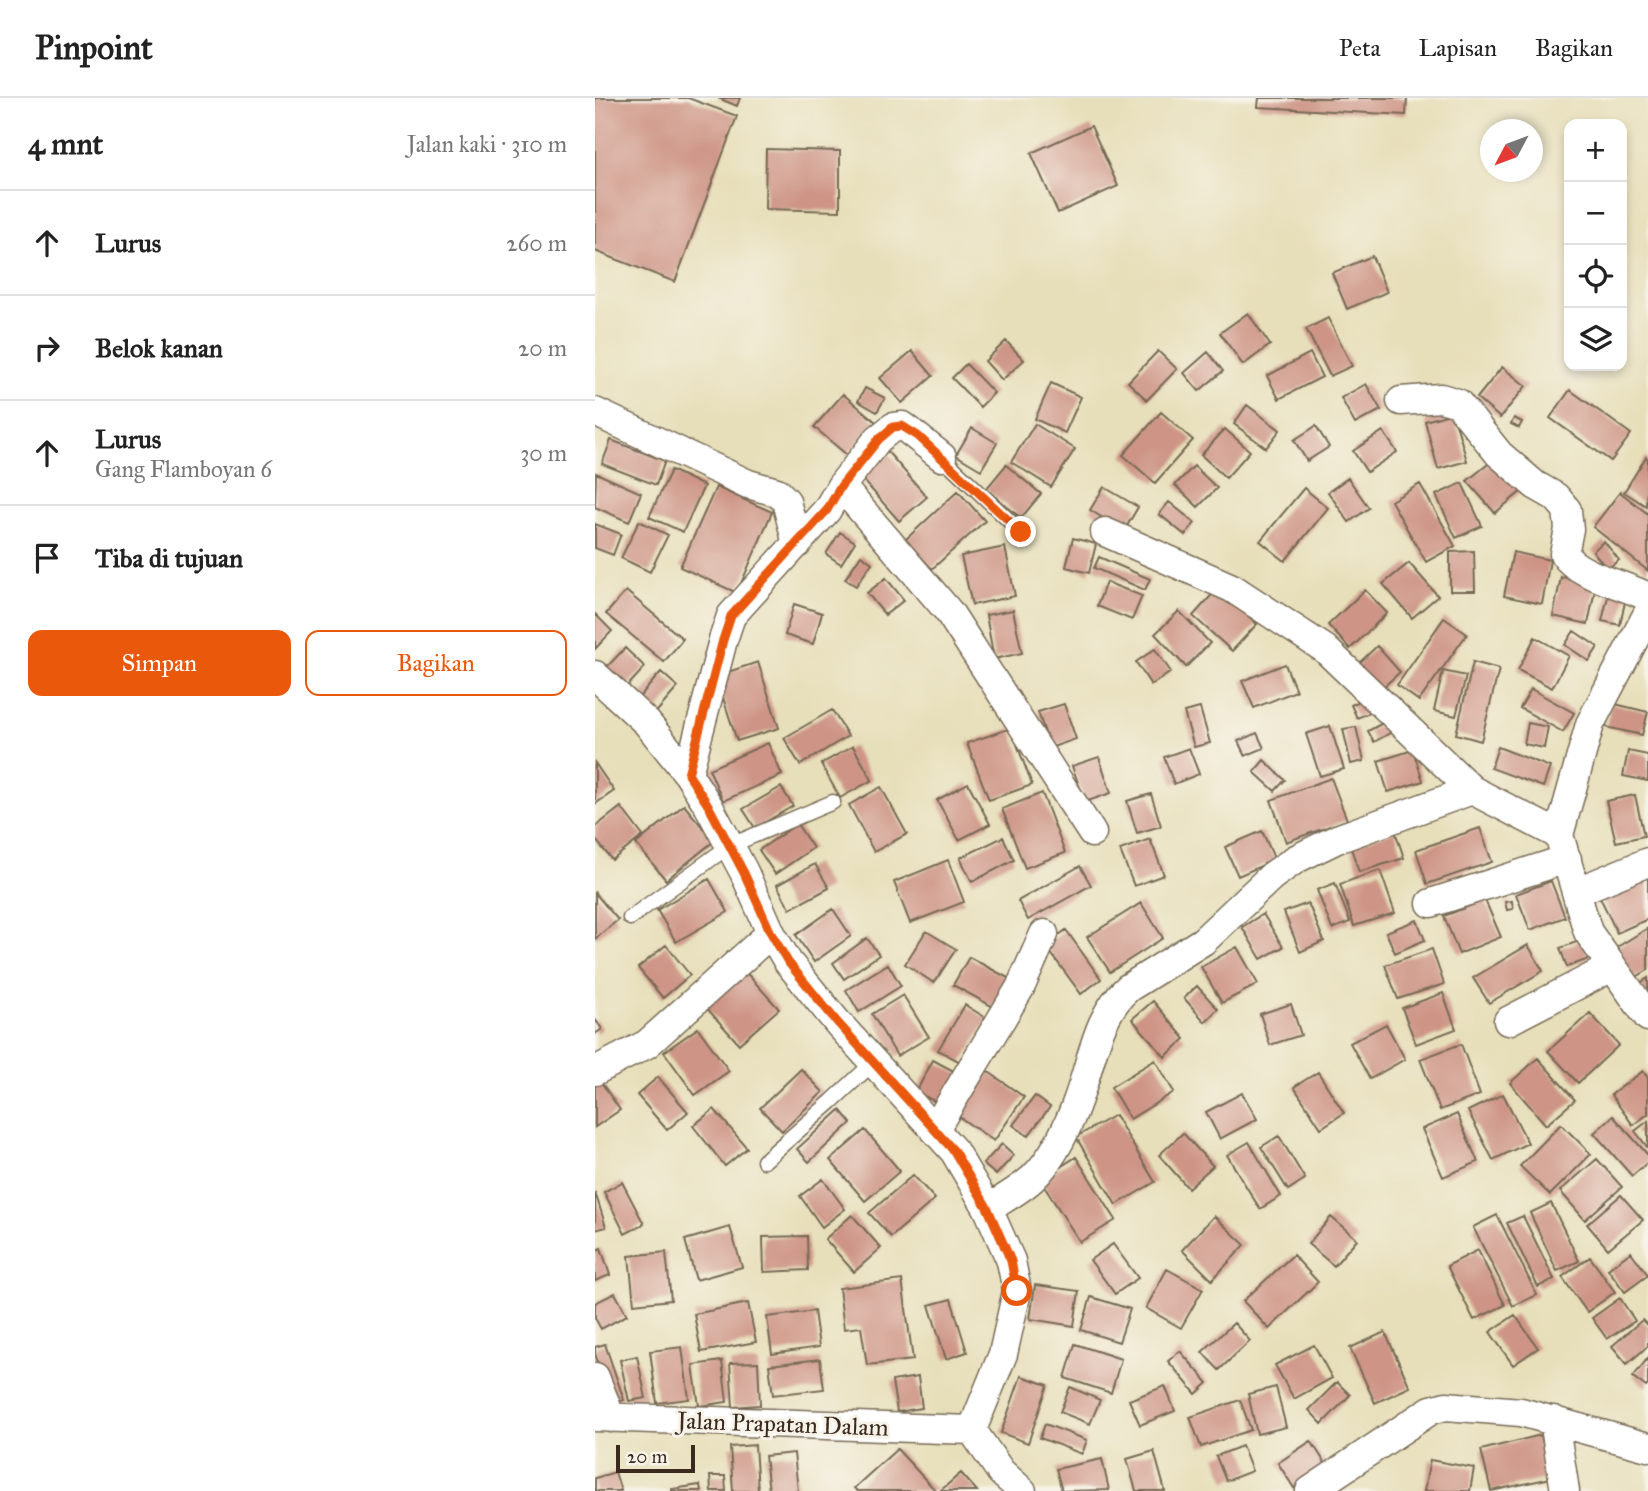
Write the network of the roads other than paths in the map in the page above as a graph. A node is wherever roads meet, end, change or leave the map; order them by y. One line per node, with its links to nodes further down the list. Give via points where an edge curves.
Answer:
1 (1401, 401): 8 (street, via 1441,398 1458,403 1499,454 1567,510 1569,529 1563,554 1568,561)
2 (595, 412): 7 (street, via 748,484 777,492 786,501)
3 (942, 457): 4 (street, via 910,430 898,426 879,439); 5 (lane)
4 (841, 486): 7 (street); 14 (street, via 949,612)
5 (1021, 532)
6 (1105, 532): 12 (street, via 1232,588 1325,649)
7 (797, 544): 11 (street, via 731,616)
8 (1648, 597)
9 (1648, 613): 16 (street, via 1590,724)
10 (595, 675): 11 (street, via 647,723)
11 (688, 774): 15 (street)
12 (1472, 790): 16 (street); 30 (street, via 1336,839 1296,859 1203,941 1128,988 1103,1021 1077,1102 1051,1155 1034,1177)
13 (833, 802): 15 (lane)
14 (1092, 833)
15 (729, 846): 20 (lane); 21 (street)
16 (1563, 847): 18 (street); 19 (street)
17 (1648, 862): 18 (street)
18 (1576, 892): 23 (street, via 1588,932)
19 (1431, 903)
20 (630, 918)
21 (771, 933): 26 (street, via 788,962); 27 (street, via 647,1044)
22 (1044, 934): 28 (street, via 1020,988)
23 (1612, 967): 24 (street); 25 (street)
24 (1648, 1017)
25 (1508, 1021)
26 (874, 1062): 28 (street); 29 (lane)
27 (595, 1071)
28 (935, 1129): 30 (street, via 954,1151)
29 (764, 1161)
30 (988, 1209): 34 (street, via 1011,1261 1017,1291 1003,1354)
31 (595, 1377): 32 (street)
32 (603, 1418): 34 (street, Jalan Prapatan Dalam)
33 (1554, 1420): 35 (street); 37 (street, via 1521,1412 1446,1406 1431,1410); 38 (street)
34 (972, 1430): 36 (street, via 1001,1472)
35 (1648, 1447)
36 (1022, 1491)
37 (1310, 1491)
38 (1565, 1491)

